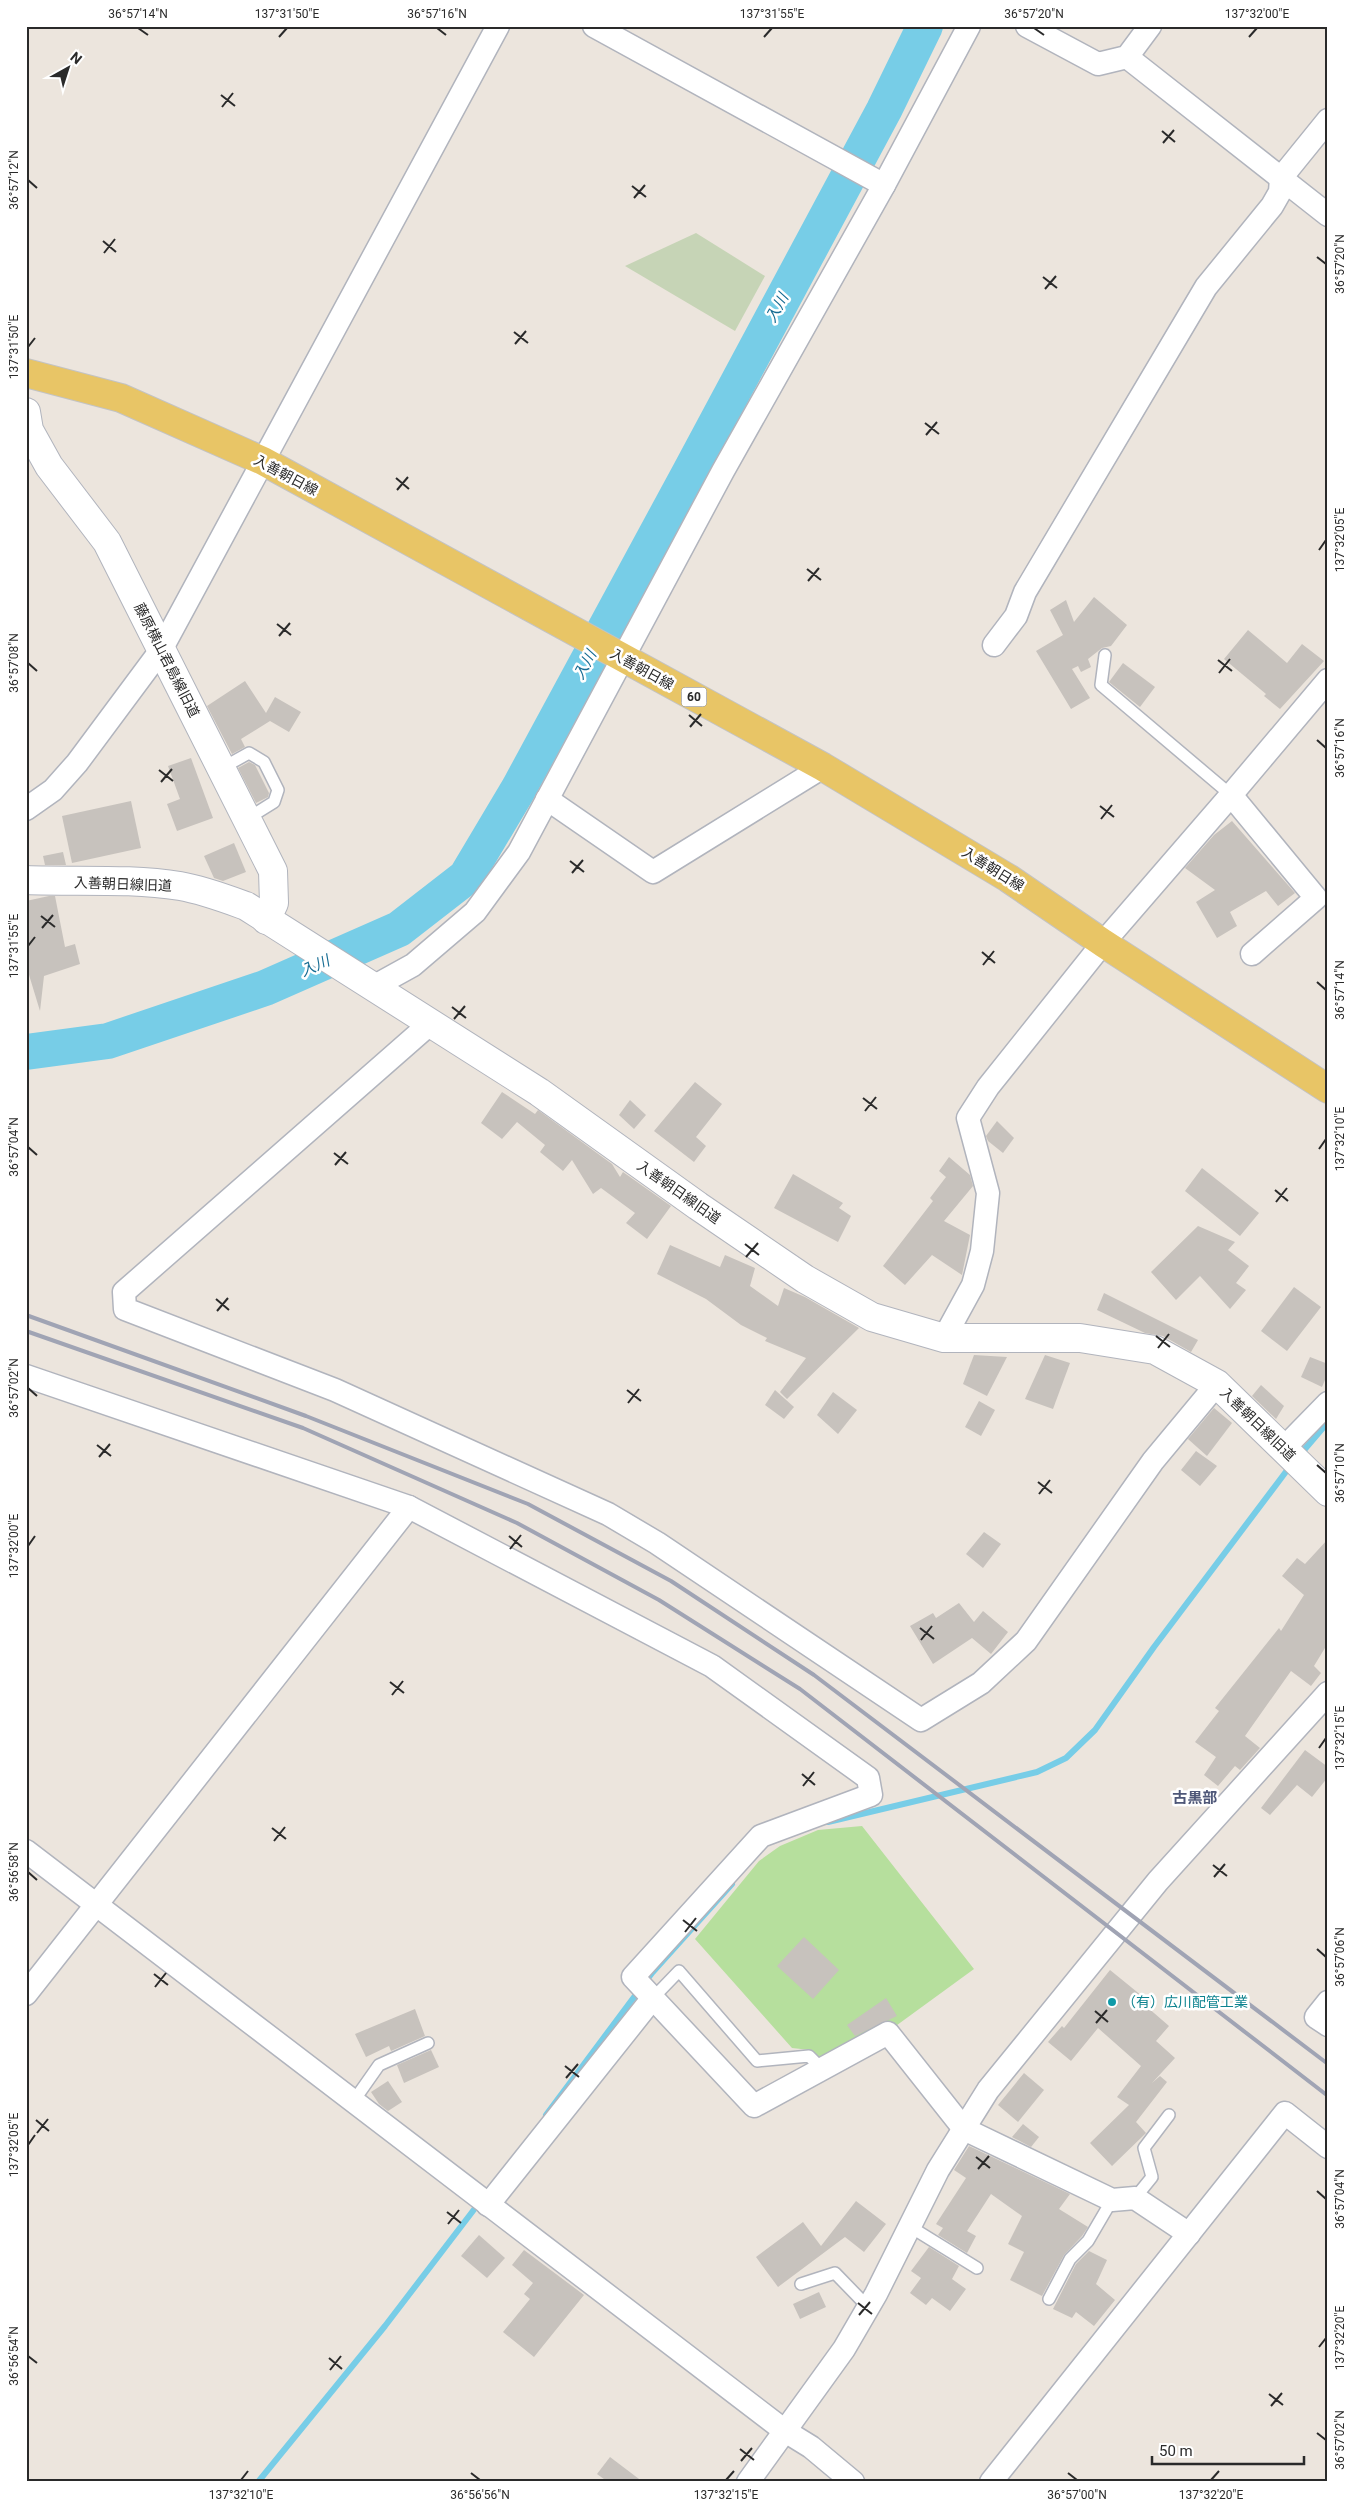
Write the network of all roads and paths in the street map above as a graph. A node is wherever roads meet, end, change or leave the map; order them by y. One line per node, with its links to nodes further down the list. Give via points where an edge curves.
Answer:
1 (498, 26): 13 (street)
2 (594, 26): 9 (street)
3 (969, 26): 9 (street)
4 (1027, 26): 6 (street, via 1098,64)
5 (1150, 26): 6 (street)
6 (1127, 57): 8 (street)
7 (1328, 120): 8 (street)
8 (1281, 178): 10 (street); 14 (street, via 1280,192 1272,206 1206,287 1184,322 1025,592 1016,616)
9 (884, 185): 17 (street, via 723,471)
10 (1328, 215)
11 (26, 373): 13 (main road, 入善朝日線 / 60, via 120,398)
12 (27, 424): 15 (street, 藤原横山君島線旧道, via 48,466 108,542)
13 (263, 461): 15 (street); 17 (main road, 入善朝日線 / 60)
14 (994, 645)
15 (161, 650): 20 (street, 藤原横山君島線旧道); 23 (street, via 78,763 53,790)
16 (1105, 655): 21 (lane, via 1101,684)
17 (623, 659): 19 (main road, 入善朝日線 / 60); 22 (street)
18 (1328, 680): 21 (street)
19 (823, 767): 22 (street, via 653,872); 28 (main road, 入善朝日線 / 60, via 1008,878)
20 (222, 768): 24 (street, 藤原横山君島線旧道); 24 (lane, via 249,753 264,762 278,790 274,802)
21 (1232, 795): 26 (street); 28 (street)
22 (548, 799): 30 (street, via 519,852 475,912 412,965)
23 (26, 809)
24 (247, 819): 27 (street, 藤原横山君島線旧道, via 273,872 274,903)
25 (26, 880): 27 (street, 入善朝日線旧道, via 121,881 180,886 246,906)
26 (1322, 906): 29 (street)
27 (266, 920): 30 (street, 入善朝日線旧道)
28 (1102, 943): 32 (main road, 入善朝日線 / 60); 33 (street, via 988,1087 968,1118 988,1193 982,1251 973,1285)
29 (1252, 954)
30 (368, 981): 31 (street, 入善朝日線旧道)
31 (432, 1022): 33 (street, 入善朝日線旧道, via 539,1092 805,1279 872,1317); 35 (street, via 124,1292 126,1309 335,1390 608,1514 657,1543 921,1720 981,1683 1026,1641 1153,1460)
32 (1328, 1089)
33 (944, 1338): 35 (street, 入善朝日線旧道, via 1080,1338 1155,1350)
34 (26, 1376): 39 (street)
35 (1217, 1384): 37 (street, 入善朝日線旧道)
36 (1328, 1402): 37 (street)
37 (1284, 1448): 38 (street, 入善朝日線旧道)
38 (1328, 1492)
39 (409, 1507): 42 (street); 44 (street, via 712,1666 868,1778 871,1796 761,1836 633,1977)
40 (1328, 1694): 51 (street, via 1152,1888 988,2090)
41 (26, 1851): 42 (street)
42 (98, 1904): 43 (street); 49 (street)
43 (26, 1994)
44 (652, 1999): 48 (street, via 754,2106); 48 (lane, via 679,1971 757,2060 808,2056); 55 (street)
45 (1328, 2002): 46 (street, via 1316,2017)
46 (1328, 2025)
47 (428, 2043): 49 (lane, via 379,2065)
48 (822, 2069): 51 (street, via 888,2033)
49 (353, 2102): 55 (street)
50 (1169, 2114): 53 (lane, via 1144,2148 1152,2177)
51 (964, 2129): 54 (street); 56 (street)
52 (1328, 2147): 57 (street, via 1285,2113)
53 (1135, 2198): 54 (street); 57 (street)
54 (1112, 2200): 60 (lane, via 1088,2241 1070,2259)
55 (488, 2205): 62 (street)
56 (909, 2226): 58 (lane); 61 (street)
57 (1189, 2234): 65 (street)
58 (976, 2268)
59 (800, 2284): 61 (lane, via 835,2272)
60 (1049, 2300)
61 (868, 2307): 62 (street, via 844,2349)
62 (786, 2431): 63 (street); 64 (street)
63 (748, 2482)
64 (853, 2482)
65 (991, 2482)

